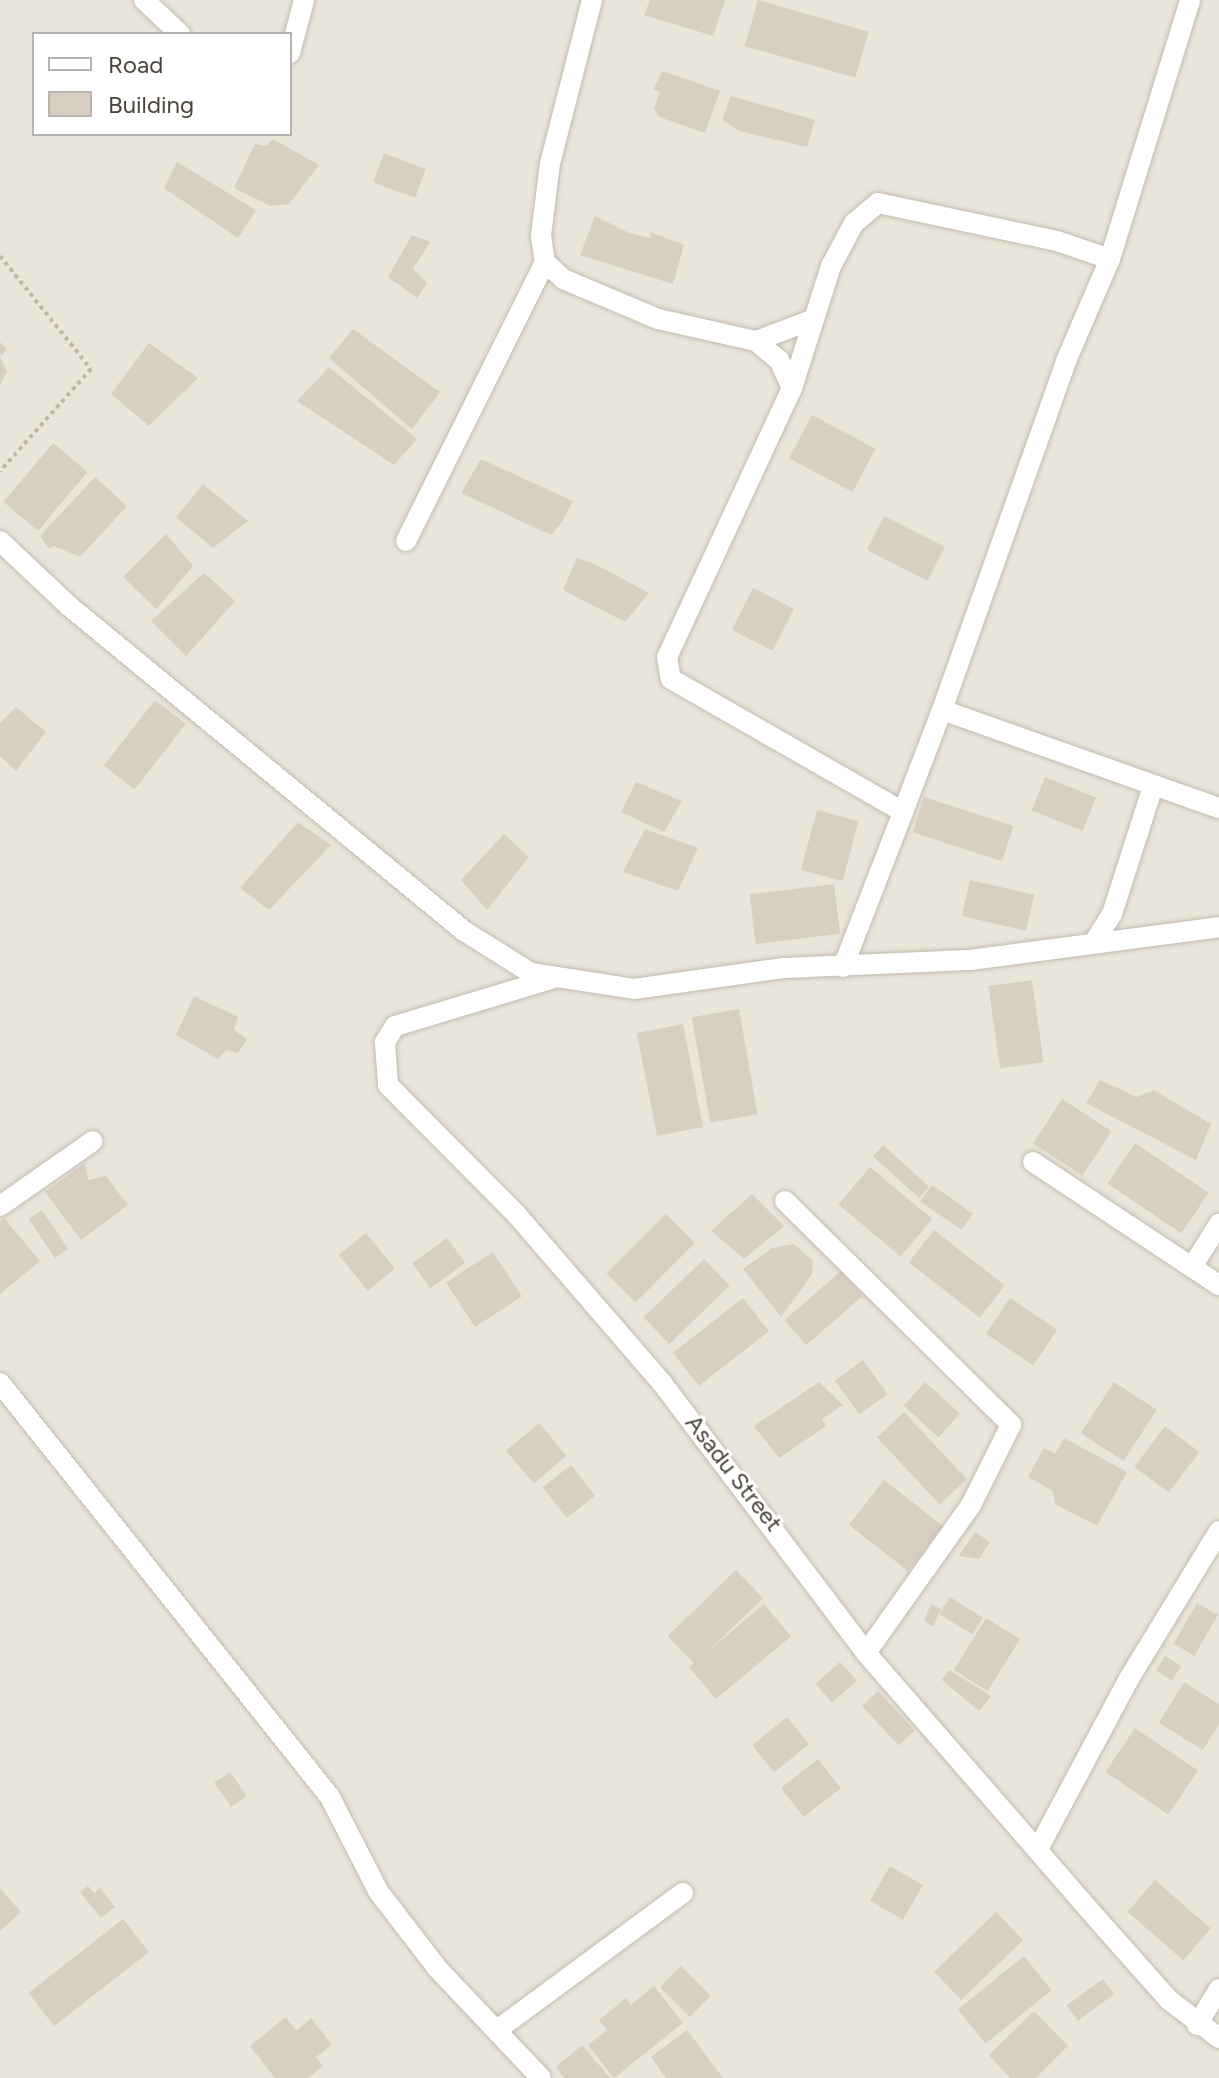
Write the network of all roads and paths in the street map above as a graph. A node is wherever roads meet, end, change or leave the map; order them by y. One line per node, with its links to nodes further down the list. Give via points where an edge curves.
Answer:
1 (144, 0): 5 (street)
2 (304, 0): 6 (street)
3 (592, 0): 9 (street, via 550,163 541,235)
4 (1190, 0): 8 (street)
5 (178, 32)
6 (292, 45)
7 (0, 256): 13 (path, via 91,369)
8 (1110, 259): 10 (street, via 1057,241 878,203 854,223 831,266); 16 (street, via 1066,361)
9 (545, 262): 11 (street, via 563,279 658,319); 15 (street)
10 (814, 319): 11 (street); 12 (street)
11 (756, 341): 12 (street, via 779,360)
12 (792, 388): 19 (street, via 678,629 667,657 671,679)
13 (0, 471)
14 (0, 541): 23 (street, via 69,606 464,931 507,963)
15 (406, 541)
16 (942, 710): 17 (street); 19 (street)
17 (1153, 786): 18 (street); 21 (street, via 1112,914)
18 (1219, 808)
19 (903, 812): 22 (street)
20 (1219, 927): 21 (street)
21 (1095, 941): 22 (street, via 970,960)
22 (843, 967): 23 (street, via 634,989)
23 (551, 979): 33 (street, Asadu Street, via 395,1026 385,1042 388,1085 517,1215 662,1383)
24 (93, 1141): 27 (street)
25 (1033, 1162): 29 (street)
26 (785, 1201): 33 (street, via 1011,1425 971,1505)
27 (0, 1206)
28 (1219, 1224): 29 (street)
29 (1192, 1267): 30 (street)
30 (1219, 1285)
31 (0, 1383): 38 (street, via 330,1797 378,1891 437,1968)
32 (1219, 1531): 34 (street, via 1130,1677)
33 (866, 1653): 34 (street, Asadu Street)
34 (1038, 1849): 37 (street, Asadu Street)
35 (683, 1893): 38 (street)
36 (1219, 1989): 37 (street)
37 (1197, 2025): 39 (street, Asadu Street)
38 (497, 2030): 40 (street)
39 (1219, 2038)
40 (541, 2078)

